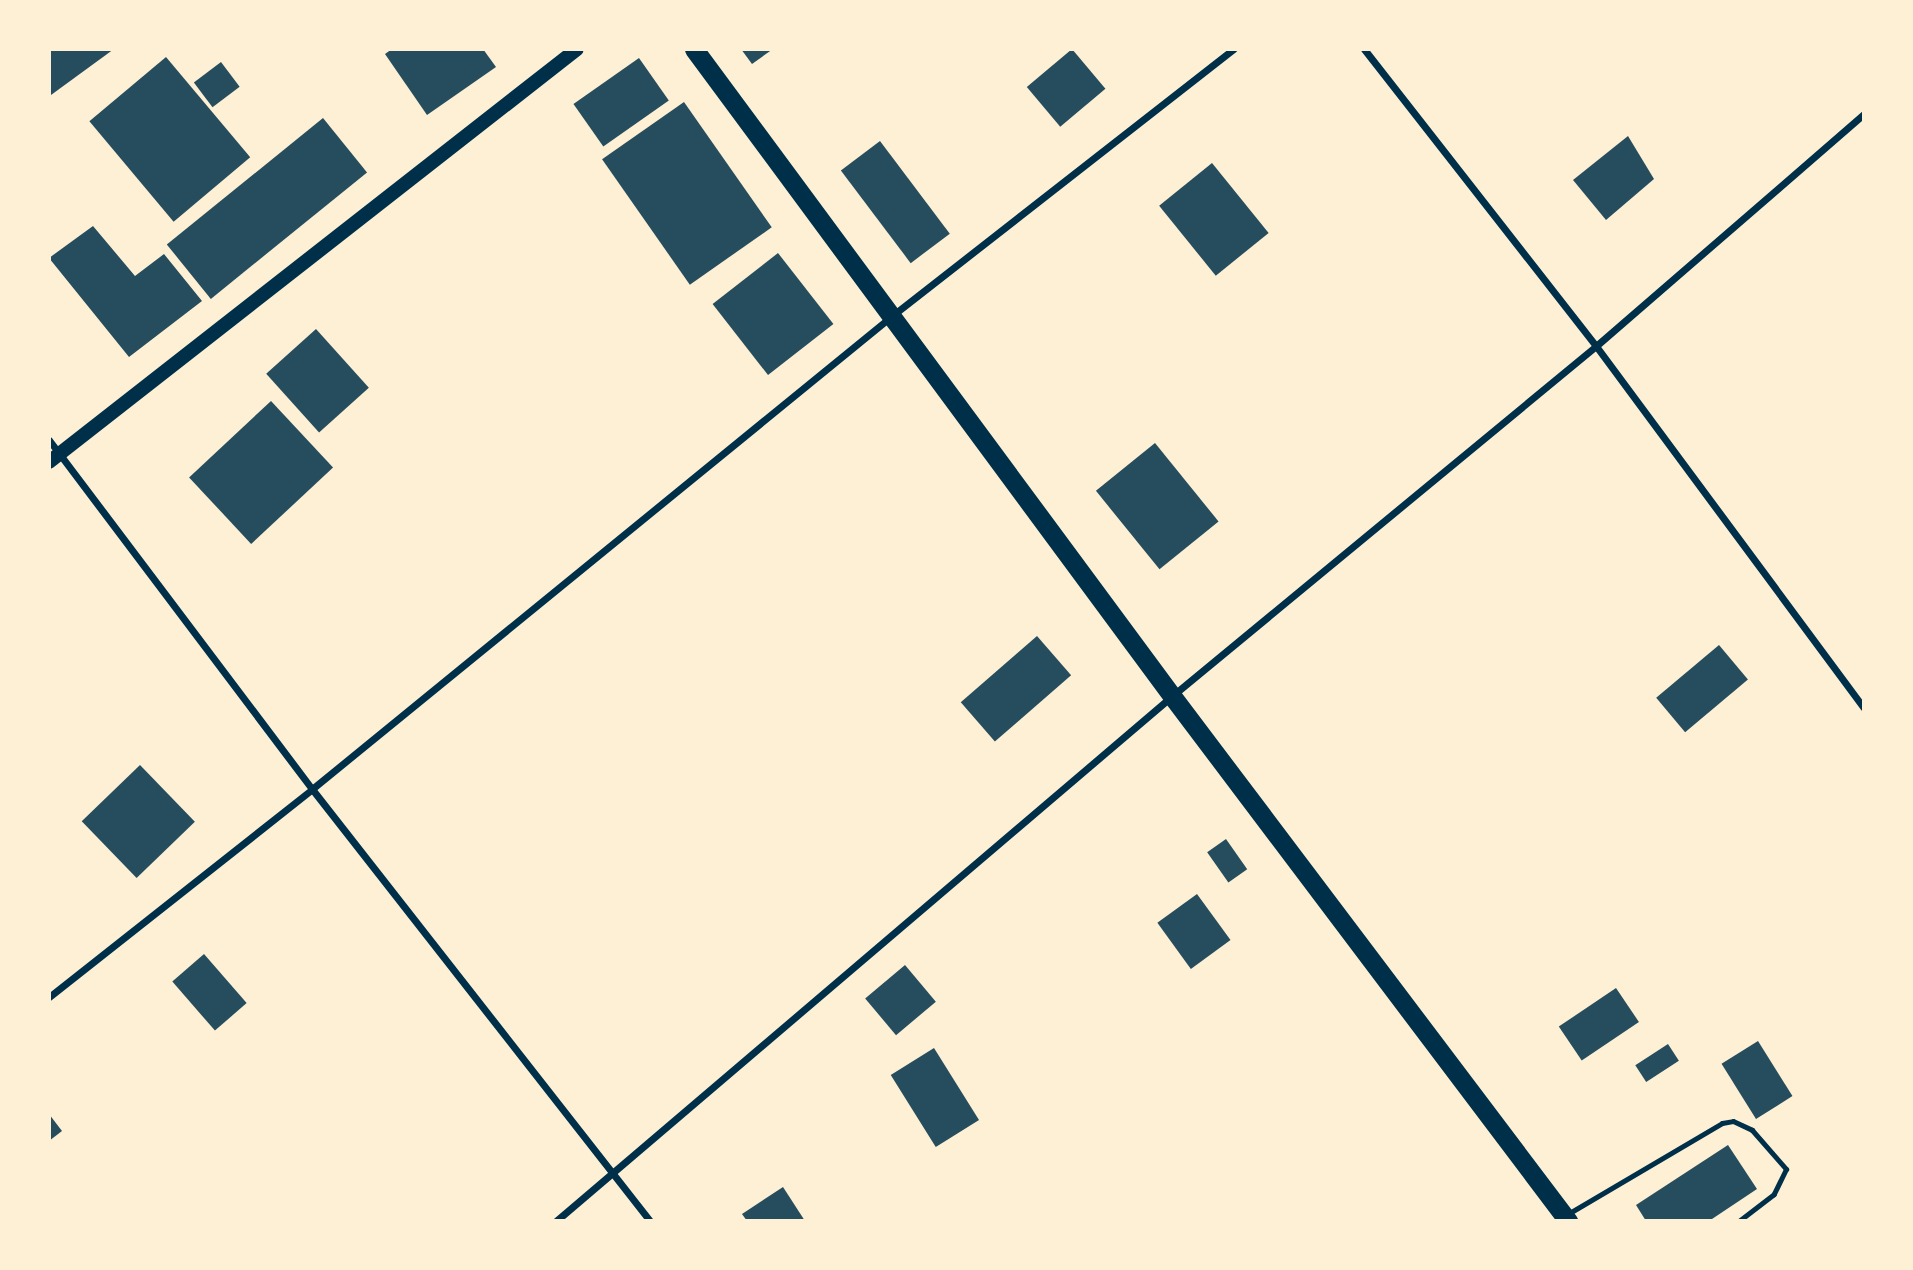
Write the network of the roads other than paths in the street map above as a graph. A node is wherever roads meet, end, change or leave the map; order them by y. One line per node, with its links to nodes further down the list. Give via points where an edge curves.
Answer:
1 (577, 49): 9 (main road)
2 (694, 49): 6 (highway)
3 (1234, 49): 6 (street)
4 (1364, 49): 7 (street)
5 (1864, 114): 7 (street)
6 (893, 315): 10 (highway); 12 (street)
7 (1596, 346): 10 (street); 11 (street)
8 (49, 440): 9 (street)
9 (54, 458): 12 (street)
10 (1172, 696): 14 (street); 15 (highway)
11 (1864, 708)
12 (312, 789): 13 (street); 14 (street)
13 (49, 997)
14 (611, 1173): 16 (street); 17 (street)
15 (1566, 1218): 18 (lane, via 1722,1123 1733,1121 1752,1130 1786,1168 1774,1194)
16 (556, 1221)
17 (650, 1221)
18 (1740, 1221)

